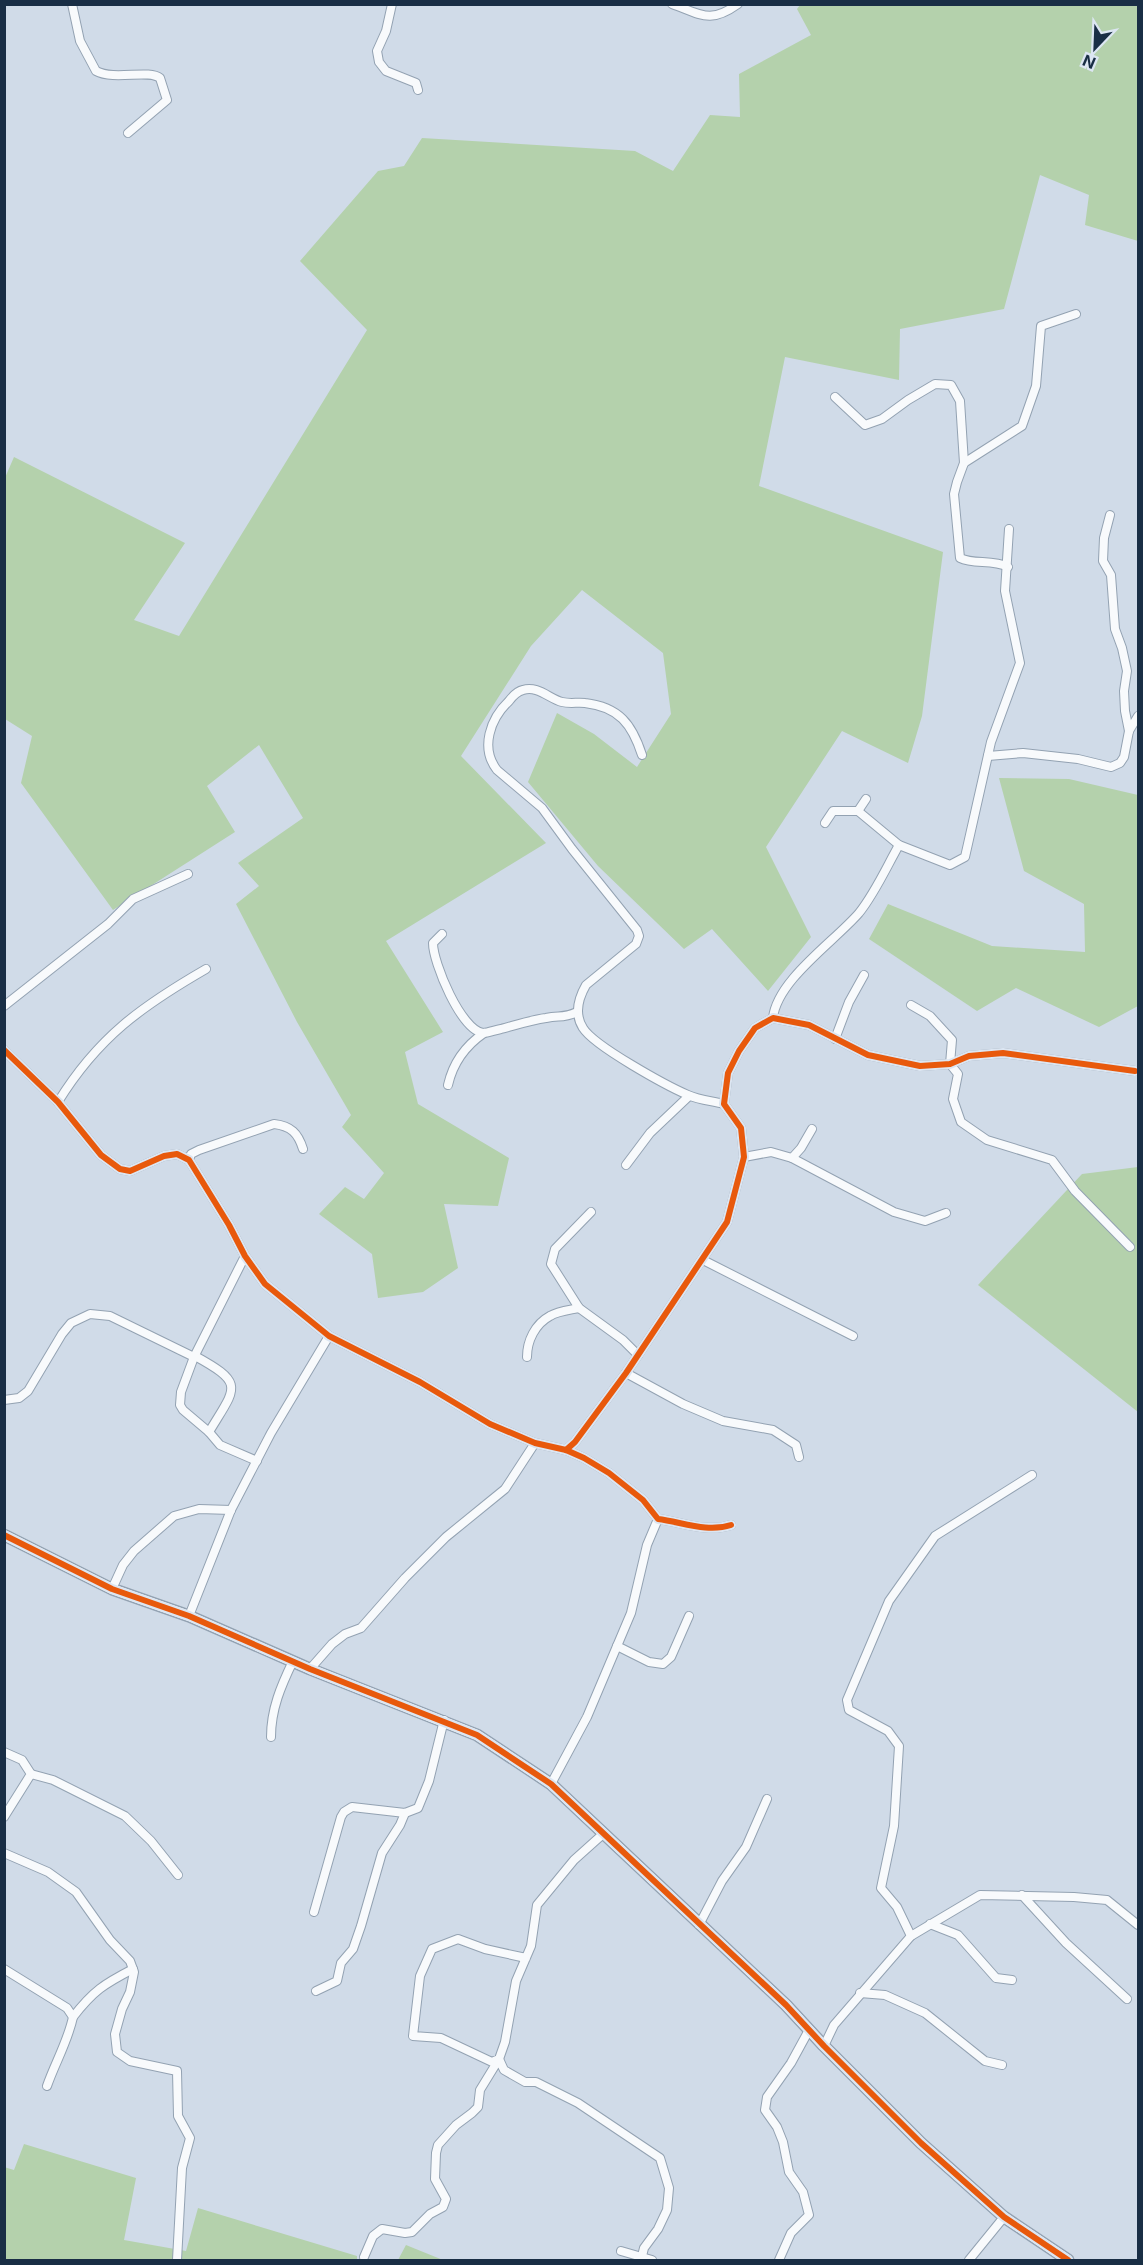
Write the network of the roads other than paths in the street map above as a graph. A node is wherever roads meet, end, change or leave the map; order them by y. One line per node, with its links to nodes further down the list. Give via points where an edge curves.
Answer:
1 (72, 4): 6 (street, via 80,41 96,71 135,76 149,73 160,78 167,100)
2 (392, 4): 5 (street, via 377,51 379,62 386,71 416,83)
3 (672, 4): 4 (street, via 709,18 725,14)
4 (738, 4)
5 (418, 90)
6 (128, 133)
7 (1076, 314): 9 (street, via 1041,326 1035,386 1022,426)
8 (835, 397): 9 (street, via 865,425 882,419 935,384 951,385 960,401)
9 (964, 463): 12 (street, via 954,494 960,558 998,562)
10 (1110, 515): 14 (street, via 1103,561 1111,575 1114,629 1127,671 1124,691)
11 (1009, 529): 12 (street)
12 (1008, 567): 16 (street, via 1005,591 1020,663)
13 (1138, 716): 14 (street)
14 (1129, 731): 16 (street, via 1124,757 1112,766 1023,753)
15 (642, 755): 27 (street, via 629,724 614,712 597,705 562,702 533,689 523,690 501,708 489,734 488,749 496,771 542,808 639,936 636,944 586,985)
16 (988, 756): 20 (street, via 965,857 950,865)
17 (866, 800): 18 (street)
18 (858, 811): 19 (street, via 833,811); 20 (street)
19 (825, 823)
20 (898, 845): 28 (street, via 865,905 792,982 774,1007)
21 (188, 874): 26 (street, via 133,899 108,924)
22 (442, 934): 29 (street, via 433,943 433,950 442,977 464,1017 474,1030)
23 (206, 969): 36 (street, via 145,1006 117,1029 77,1072)
24 (864, 975): 30 (street)
25 (911, 1005): 32 (street, via 930,1016 952,1040)
26 (4, 1006)
27 (577, 1012): 29 (street); 35 (street, via 583,1029 604,1047)
28 (773, 1018): 30 (street, via 808,1025); 37 (street, via 755,1028 739,1051 728,1073)
29 (484, 1033): 34 (street, via 466,1048)
30 (835, 1039): 32 (street, via 868,1055 920,1066)
31 (4, 1050): 36 (street)
32 (950, 1064): 33 (street, via 969,1056 1003,1053); 46 (street, via 958,1074 953,1099 961,1122 987,1140 1052,1160 1075,1191)
33 (1135, 1071)
34 (448, 1085)
35 (689, 1096): 37 (street); 43 (street, via 650,1133)
36 (58, 1102): 42 (street, via 101,1155 120,1169 130,1171 177,1154)
37 (724, 1104): 40 (street, via 741,1128)
38 (812, 1129): 41 (street)
39 (303, 1149): 42 (street, via 295,1131 274,1124 199,1150)
40 (744, 1157): 41 (street, via 771,1152); 48 (street, via 727,1222)
41 (792, 1158): 45 (street, via 894,1212 925,1221)
42 (189, 1160): 47 (street)
43 (626, 1166)
44 (591, 1212): 49 (street, via 555,1249 551,1264)
45 (946, 1213)
46 (1130, 1246)
47 (244, 1256): 50 (street, via 265,1284); 53 (street)
48 (703, 1260): 51 (street); 52 (street)
49 (579, 1308): 52 (street); 54 (street, via 550,1316 535,1329 527,1346)
50 (329, 1336): 58 (street, via 420,1382 490,1424); 61 (street)
51 (853, 1336)
52 (638, 1354): 55 (street)
53 (195, 1356): 56 (street, via 111,1316 90,1314 71,1323 62,1334 28,1391 19,1398); 57 (street, via 180,1405); 57 (street, via 222,1371 231,1386 229,1399)
54 (527, 1357)
55 (626, 1373): 59 (street); 60 (street, via 723,1421 773,1430 796,1446)
56 (4, 1400)
57 (209, 1432): 61 (street, via 220,1445)
58 (535, 1443): 59 (street); 72 (street, via 506,1489 446,1537 361,1628 332,1644)
59 (566, 1450): 64 (street, via 609,1473 643,1500)
60 (799, 1457)
61 (257, 1461): 63 (street)
62 (1032, 1475): 89 (street, via 935,1536 889,1601 847,1700 849,1710 888,1731 899,1746 894,1826 881,1888 897,1907)
63 (231, 1510): 67 (street, via 199,1509 174,1516 134,1551 123,1564); 68 (street)
64 (658, 1519): 65 (street, via 720,1529); 70 (street, via 647,1545 631,1613)
65 (731, 1525)
66 (5, 1537): 67 (street)
67 (112, 1589): 68 (street)
68 (189, 1616): 71 (street)
69 (689, 1616): 70 (street, via 671,1657 663,1664 649,1662)
70 (617, 1646): 77 (street, via 587,1717)
71 (292, 1661): 72 (street); 74 (street, via 271,1718)
72 (310, 1669): 73 (street)
73 (444, 1720): 77 (street, via 477,1735); 79 (street, via 418,1808)
74 (271, 1737)
75 (4, 1752): 76 (street, via 22,1760)
76 (31, 1774): 80 (street); 83 (street, via 53,1780 125,1816)
77 (551, 1784): 81 (street)
78 (766, 1799): 87 (street, via 746,1847 722,1881)
79 (405, 1813): 85 (street, via 352,1807 344,1812); 94 (street, via 382,1853 361,1926 352,1949 341,1963 337,1981)
80 (4, 1817)
81 (603, 1834): 87 (street); 90 (street, via 574,1860 537,1905)
82 (4, 1853): 92 (street, via 48,1872 76,1892)
83 (178, 1875)
84 (1022, 1895): 86 (street, via 980,1895); 88 (street, via 1107,1900); 96 (street, via 1066,1943)
85 (314, 1912)
86 (930, 1924): 89 (street); 93 (street, via 958,1935 996,1978)
87 (699, 1925): 98 (street)
88 (1138, 1925)
89 (911, 1936): 95 (street)
90 (526, 1958): 100 (street, via 516,1981); 100 (street, via 458,1939 432,1949 420,1976 413,2036 441,2038 492,2062)
91 (4, 1969): 97 (street, via 67,2008)
92 (133, 1969): 97 (street, via 101,1985); 107 (street, via 130,1992 115,2034 117,2052 130,2061 177,2071 178,2116 190,2138 182,2168)
93 (1012, 1980)
94 (316, 1991)
95 (860, 1993): 99 (street, via 834,2025); 101 (street, via 885,1995 925,2013 985,2061)
96 (1127, 1998)
97 (73, 2017): 102 (street)
98 (809, 2030): 99 (street); 109 (street, via 767,2097 765,2110 777,2127 789,2172 803,2192 808,2215 792,2233)
99 (824, 2046): 103 (street, via 921,2143)
100 (499, 2060): 105 (street, via 504,2070 578,2103 660,2158 669,2188 667,2210); 106 (street, via 480,2090 477,2107 438,2145 435,2179 446,2199 444,2207 430,2214 412,2232 382,2229 373,2236)
101 (1002, 2065)
102 (47, 2086)
103 (1004, 2217): 110 (street); 111 (street)
104 (621, 2252): 105 (street)
105 (642, 2256): 108 (street)
106 (364, 2257)
107 (177, 2260)
108 (652, 2260)
109 (780, 2260)
110 (969, 2260)
111 (1068, 2260)

